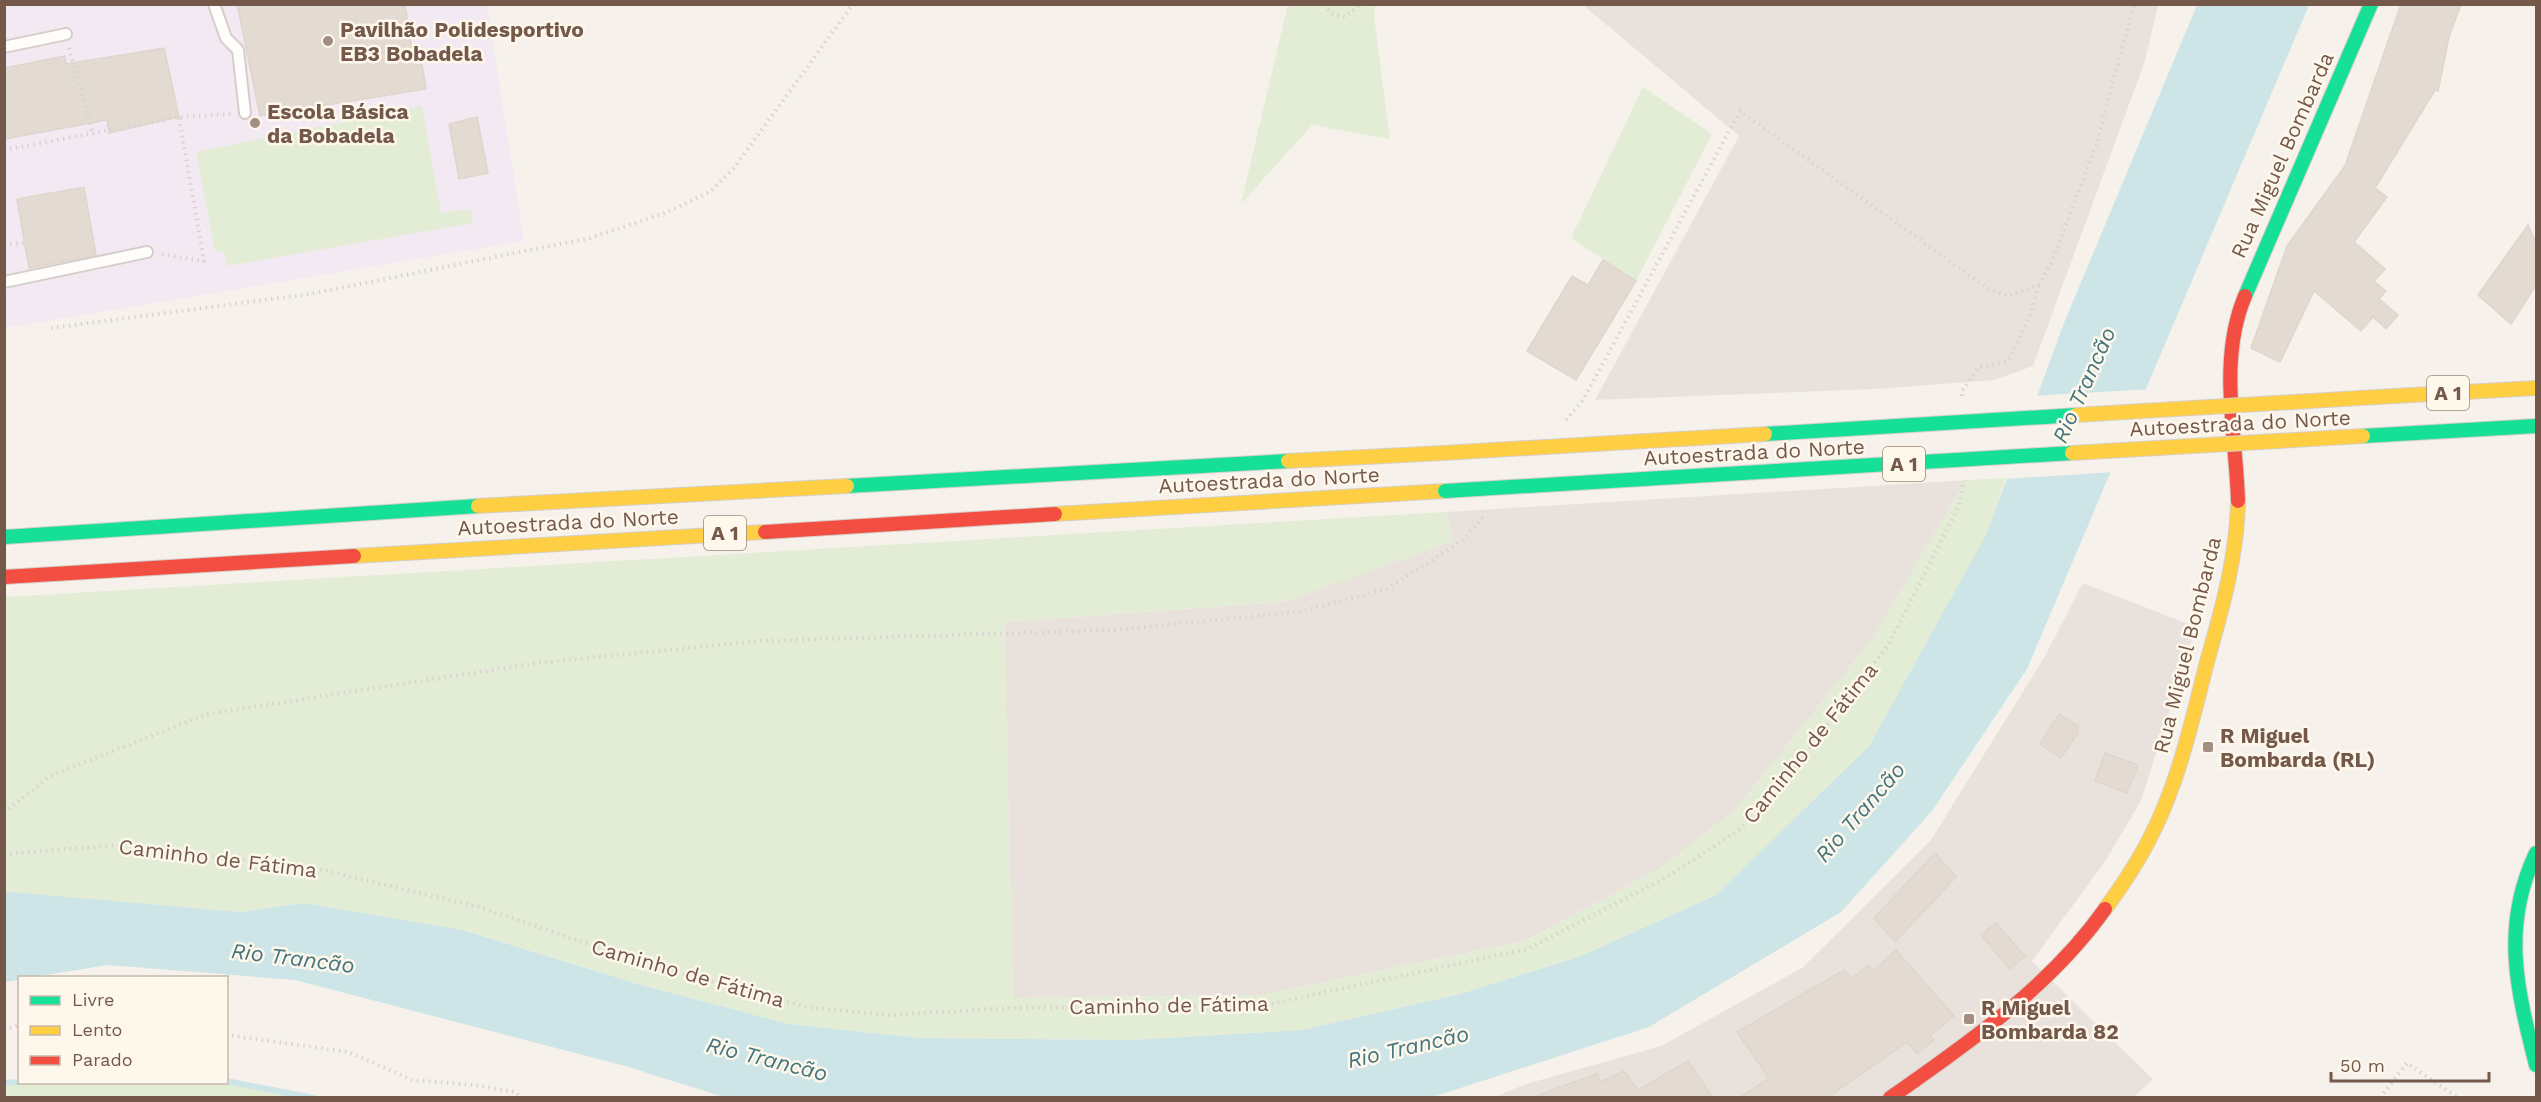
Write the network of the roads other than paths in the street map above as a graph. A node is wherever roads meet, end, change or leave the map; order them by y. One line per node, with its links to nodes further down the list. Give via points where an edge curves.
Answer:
1 (214, 4): 5 (lane, via 226,38 238,50)
2 (2371, 4): 14 (main road, Rua Miguel Bombarda, via 2237,315 2230,356 2238,510 2234,556 2173,787 2151,836 2092,926 1990,1026)
3 (66, 34): 4 (lane)
4 (4, 47)
5 (246, 112)
6 (147, 252): 7 (lane)
7 (4, 282)
8 (2536, 388): 10 (main road, Autoestrada do Norte / A 1, bridge)
9 (2536, 426): 11 (main road, Autoestrada do Norte / A 1, bridge)
10 (4, 537)
11 (4, 577)
12 (2536, 853): 13 (main road, via 2519,899 2515,945 2519,997)
13 (2536, 1065)
14 (1890, 1098)

